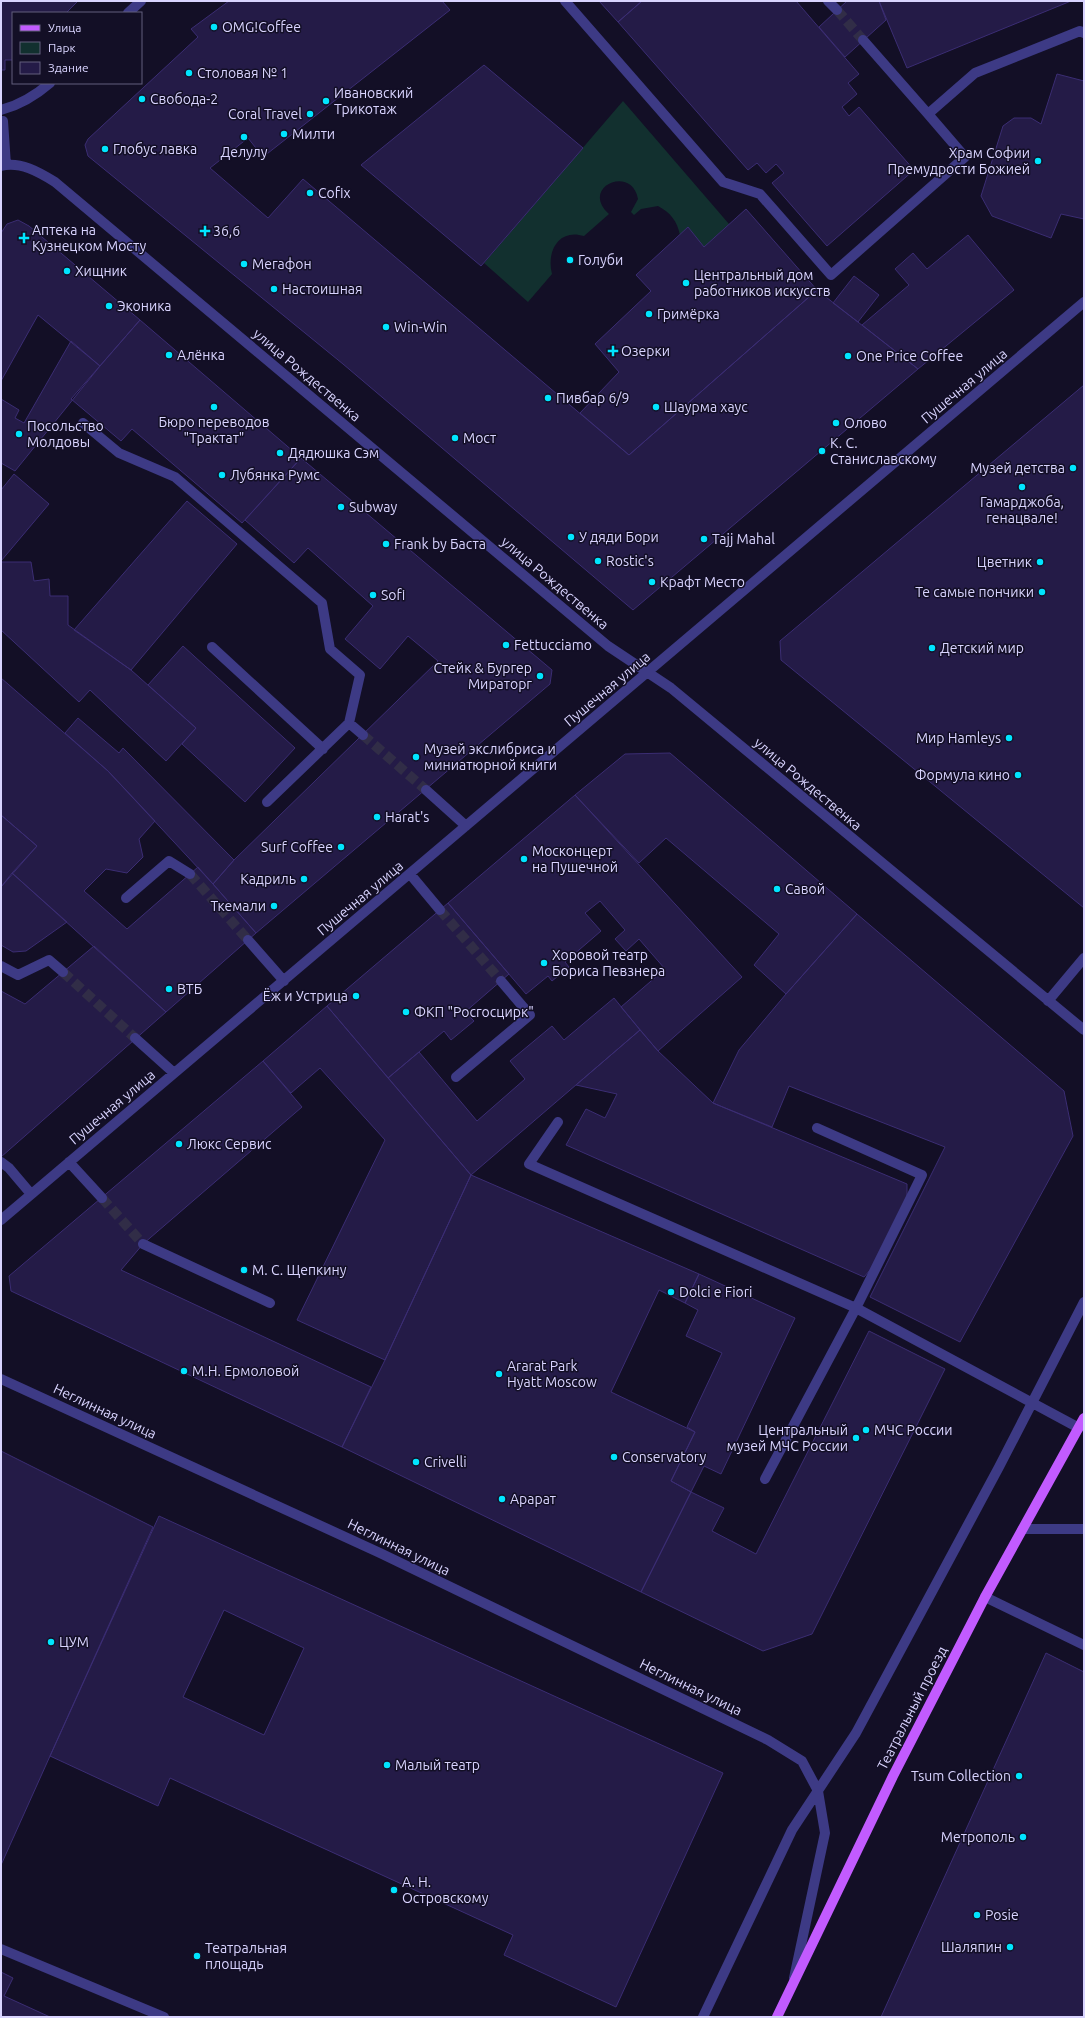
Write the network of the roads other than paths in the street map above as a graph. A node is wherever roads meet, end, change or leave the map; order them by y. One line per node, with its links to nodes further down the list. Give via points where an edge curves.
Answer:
1 (141, 1): 5 (street)
2 (565, 1): 10 (street, via 724,182 760,194 831,275 965,157)
3 (828, 1): 4 (street)
4 (837, 10)
5 (129, 12)
6 (1084, 33): 10 (street, via 1080,31 975,73)
7 (863, 40): 10 (street)
8 (49, 84): 9 (street, via 18,105)
9 (1, 110)
10 (928, 114)
11 (3, 121): 12 (street)
12 (3, 166): 16 (street, улица Рождественка, via 18,166 36,171 55,182 608,646)
13 (1084, 302): 16 (street, Пушечная улица)
14 (83, 422): 17 (street, via 119,453 175,477 322,603 330,649 360,675)
15 (212, 647): 19 (street)
16 (648, 673): 22 (street, Пушечная улица); 33 (street, улица Рождественка, via 671,688)
17 (349, 723): 18 (street); 19 (street)
18 (363, 735)
19 (323, 749): 21 (street)
20 (426, 790): 22 (street)
21 (267, 802)
22 (466, 826): 24 (street, Пушечная улица)
23 (190, 874): 25 (street, via 169,861)
24 (410, 874): 26 (street); 31 (street, Пушечная улица)
25 (126, 898)
26 (440, 910)
27 (248, 940): 31 (street)
28 (1084, 958): 33 (street)
29 (1, 966): 30 (street, via 18,975 49,960)
30 (63, 972)
31 (284, 981): 36 (street, Пушечная улица)
32 (501, 981): 37 (street, via 530,1015)
33 (1048, 1001): 34 (street, улица Рождественка)
34 (1084, 1030)
35 (135, 1038): 36 (street)
36 (174, 1073): 41 (street, Пушечная улица)
37 (456, 1077)
38 (558, 1122): 48 (street, via 529,1164)
39 (817, 1128): 48 (street, via 922,1175)
40 (1, 1162): 42 (street)
41 (69, 1162): 42 (street, Пушечная улица); 43 (street)
42 (31, 1194): 44 (street, Пушечная улица)
43 (102, 1198)
44 (1, 1220)
45 (143, 1244): 47 (street)
46 (1084, 1302): 50 (street)
47 (270, 1303)
48 (856, 1308): 50 (street); 53 (street)
49 (1, 1379): 58 (street, Неглинная улица, via 380,1553 782,1748 802,1761)
50 (1032, 1403): 52 (street); 58 (street, via 856,1733)
51 (1084, 1418): 52 (main road, Театральный проезд)
52 (1079, 1428): 54 (main road, Театральный проезд)
53 (764, 1479)
54 (1023, 1529): 55 (street); 56 (main road, Театральный проезд)
55 (1084, 1529)
56 (985, 1597): 57 (street); 60 (main road, Театральный проезд, via 893,1776)
57 (1084, 1645)
58 (818, 1791): 60 (street, Неглинная улица, via 825,1833); 62 (street, via 792,1830)
59 (1, 1949): 61 (street)
60 (793, 1983): 63 (main road, Театральный проезд)
61 (164, 2017)
62 (703, 2017)
63 (776, 2017)

